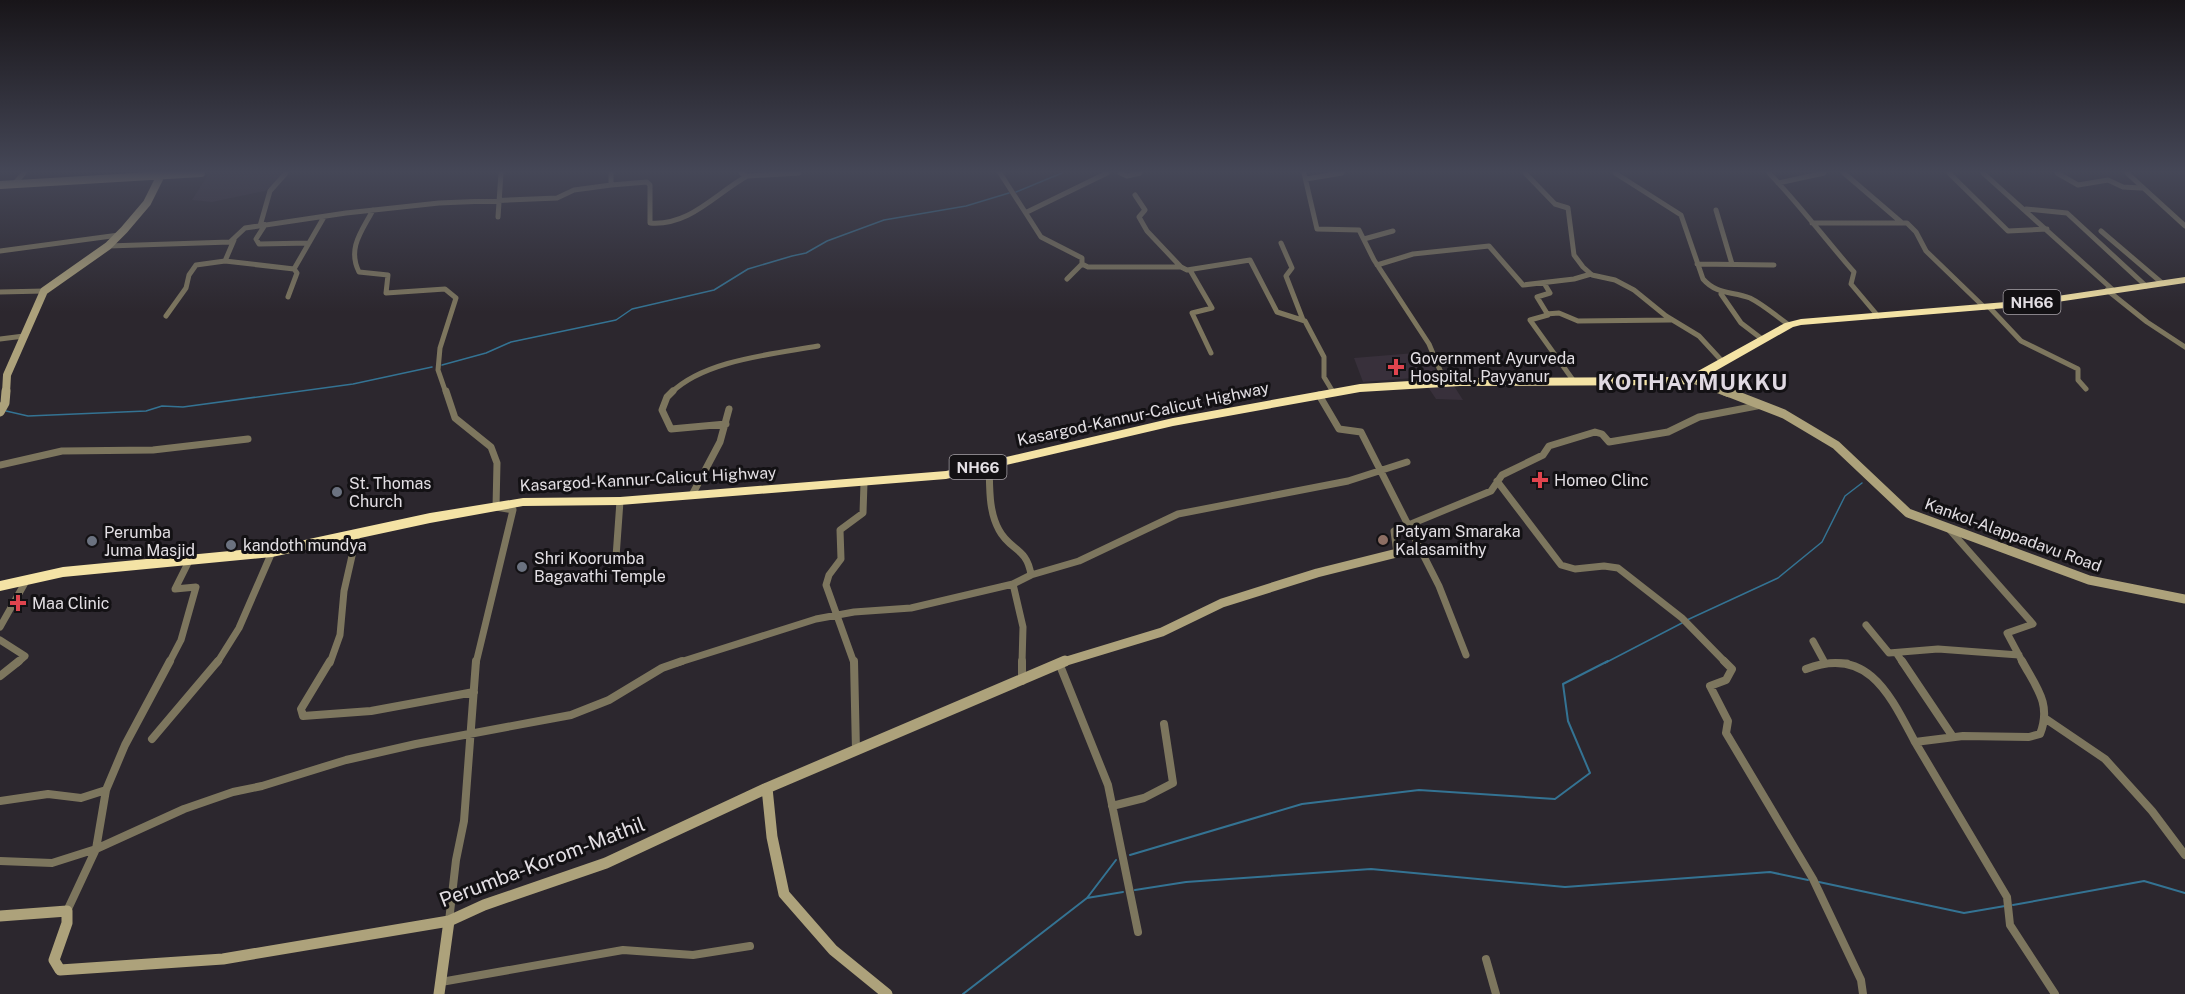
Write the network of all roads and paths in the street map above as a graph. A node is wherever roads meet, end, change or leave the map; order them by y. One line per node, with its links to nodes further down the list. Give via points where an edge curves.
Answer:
1 (133, 219): 25 (main road)
2 (263, 219): 21 (street)
3 (306, 219): 21 (street)
4 (323, 219): 28 (street)
5 (368, 219): 86 (street, via 352,248 359,272 388,275 386,293 445,289 456,298 440,348 438,370 455,418 491,447 497,463)
6 (650, 219): 7 (street, via 650,223 663,224)
7 (675, 219)
8 (1031, 219): 33 (street, via 1041,237 1082,258)
9 (1140, 219): 38 (street)
10 (1315, 219): 26 (street, via 1318,230 1354,228)
11 (1569, 219): 41 (street, via 1574,255)
12 (1682, 219): 34 (street)
13 (1719, 219): 35 (street)
14 (1810, 219): 20 (street)
15 (1898, 219): 19 (street)
16 (1996, 219): 22 (street, via 2008,231)
17 (2037, 219): 22 (street)
18 (2074, 219): 46 (street)
19 (1901, 222): 20 (street); 52 (street, via 1907,223 1926,251)
20 (1812, 223): 55 (street, via 1854,272 1851,284)
21 (262, 225): 27 (street, via 245,228); 28 (street, via 256,239 259,244)
22 (2047, 229): 47 (street)
23 (1393, 231): 26 (street)
24 (2101, 231): 45 (street)
25 (119, 235): 30 (main road); 31 (street)
26 (1364, 239): 36 (street)
27 (234, 240): 30 (street); 32 (street)
28 (309, 243): 39 (street)
29 (1281, 243): 56 (street, via 1292,263 1293,268 1286,276)
30 (108, 246): 48 (main road)
31 (0, 250)
32 (225, 261): 39 (street, via 253,264 265,270); 54 (street, via 196,265 186,288)
33 (1083, 264): 38 (street); 42 (street)
34 (1697, 264): 35 (street); 50 (street, via 1705,283)
35 (1732, 264): 37 (street)
36 (1377, 265): 44 (street, via 1413,254 1489,246 1519,284); 68 (street, via 1429,344)
37 (1774, 265)
38 (1181, 267): 40 (street)
39 (294, 269): 51 (street, via 297,273)
40 (1190, 270): 56 (street, via 1250,260 1277,312 1283,317); 64 (street, via 1212,308 1191,313)
41 (1591, 274): 44 (street); 57 (street, via 1626,285)
42 (1067, 279)
43 (2185, 280): 45 (highway, NH66)
44 (1544, 283): 53 (street, via 1550,293 1537,297 1537,302)
45 (2162, 283): 46 (highway, NH66)
46 (2146, 286): 47 (highway, NH66)
47 (2110, 289): 52 (highway, NH66); 63 (street, via 2147,322)
48 (44, 291): 49 (street); 59 (main road)
49 (0, 292)
50 (1721, 294): 58 (street, via 1751,298); 61 (street, via 1741,323)
51 (288, 297)
52 (1986, 307): 55 (highway, NH66); 70 (street, via 2021,341 2078,369 2078,380)
53 (1546, 314): 57 (street, via 1578,321); 66 (street, via 1530,320 1532,326)
54 (166, 316)
55 (1878, 316): 58 (highway, NH66)
56 (1303, 320): 71 (street, via 1324,357 1324,376)
57 (1673, 320): 65 (street, via 1699,336)
58 (1789, 325): 61 (highway, NH66)
59 (24, 336): 60 (street); 69 (main road)
60 (0, 339)
61 (1762, 339): 65 (highway, NH66)
62 (818, 346): 76 (street, via 722,366 692,377 667,397 662,410 671,429)
63 (2185, 347)
64 (1211, 353)
65 (1722, 361): 67 (highway, NH66)
66 (1573, 380): 67 (highway, Kasargod-Kannur-Calicut Highway / NH66); 68 (highway, Kasargod-Kannur-Calicut Highway / NH66)
67 (1692, 380): 73 (main road, Kankol-Alappadavu Road)
68 (1446, 382): 71 (highway, Kasargod-Kannur-Calicut Highway / NH66)
69 (3, 388): 75 (main road)
70 (2086, 389)
71 (1333, 392): 72 (highway, Kasargod-Kannur-Calicut Highway / NH66)
72 (1319, 395): 79 (highway, Kasargod-Kannur-Calicut Highway / NH66, via 1173,422); 81 (street, via 1339,429 1361,432)
73 (1762, 405): 82 (street, via 1675,425 1668,432 1609,442 1595,432 1549,446 1543,455); 88 (main road, Kankol-Alappadavu Road, via 1836,445 1908,513)
74 (729, 409): 76 (street)
75 (1, 410)
76 (726, 424): 84 (street)
77 (248, 439): 80 (street, via 153,450 62,452)
78 (1407, 462): 81 (street)
79 (989, 464): 83 (highway, Kasargod-Kannur-Calicut Highway / NH66, via 946,475); 95 (street, via 998,531 1027,554)
80 (0, 465)
81 (1380, 472): 87 (street); 95 (street, via 1178,514 1079,561)
82 (1497, 481): 87 (street, via 1491,491); 137 (street, via 1561,565 1613,566 1685,621 1732,669 1726,680 1710,686 1728,721 1726,733 1815,882 1861,980)
83 (864, 483): 84 (highway, Kasargod-Kannur-Calicut Highway / NH66); 100 (street, via 863,513 840,530 841,559 825,585)
84 (692, 495): 85 (highway, Kasargod-Kannur-Calicut Highway / NH66)
85 (620, 501): 86 (highway, Kasargod-Kannur-Calicut Highway / NH66, via 545,500); 92 (street)
86 (496, 507): 89 (highway, Kasargod-Kannur-Calicut Highway / NH66); 113 (street, via 513,510 475,665)
87 (1408, 525): 91 (street, via 1394,531); 106 (street, via 1439,586)
88 (1948, 528): 99 (main road, Kankol-Alappadavu Road, via 2089,580); 107 (street, via 2033,624 2007,633)
89 (357, 534): 90 (highway, Kasargod-Kannur-Calicut Highway / NH66); 113 (street, via 344,591 340,635 330,662 301,709 303,716 371,711)
90 (272, 552): 93 (highway, Kasargod-Kannur-Calicut Highway / NH66); 118 (street, via 239,628 213,670)
91 (1397, 553): 108 (main road, Perumba-Korom-Mathil, via 1222,603 1162,633)
92 (616, 557)
93 (189, 561): 94 (highway, Kasargod-Kannur-Calicut Highway / NH66); 122 (street, via 175,589 196,587 181,640 125,745)
94 (63, 573): 96 (highway, Kasargod-Kannur-Calicut Highway / NH66); 97 (highway, Kasargod-Kannur-Calicut Highway / NH66, via 53,571)
95 (1031, 575): 98 (street)
96 (26, 581): 97 (highway, Kasargod-Kannur-Calicut Highway / NH66); 102 (street)
97 (0, 584)
98 (1013, 584): 100 (street, via 911,608); 112 (street, via 1023,627)
99 (2185, 599)
100 (836, 615): 116 (street, via 752,637 662,668 609,700 571,715); 120 (street, via 854,660)
101 (1866, 625): 105 (street, via 1884,649)
102 (0, 627)
103 (0, 640): 111 (street, via 25,656)
104 (1813, 641): 109 (street)
105 (1897, 654): 107 (street, via 1938,649); 117 (street)
106 (1466, 655)
107 (2019, 655): 114 (street, via 2044,702)
108 (1059, 663): 112 (main road, Perumba-Korom-Mathil); 124 (street, via 1108,785)
109 (1825, 663): 110 (street); 119 (street, via 1857,665 1896,710)
110 (1806, 669)
111 (0, 676)
112 (1022, 681): 120 (main road, Perumba-Korom-Mathil)
113 (474, 692): 116 (street)
114 (2046, 719): 117 (street, via 2040,734 2029,738); 126 (street, via 2105,759)
115 (1164, 724): 124 (street, via 1173,783 1144,798)
116 (470, 732): 125 (street, via 346,760 233,792); 130 (street, via 464,821)
117 (1953, 737): 119 (street)
118 (152, 739)
119 (1915, 742): 138 (street, via 2008,902 2010,925)
120 (856, 751): 121 (main road, Perumba-Korom-Mathil)
121 (767, 788): 130 (main road, Perumba-Korom-Mathil, via 606,863); 135 (main road, via 784,894 833,950)
122 (106, 790): 123 (street, via 81,798 48,794); 125 (street)
123 (0, 801)
124 (1112, 806): 131 (street)
125 (96, 849): 127 (street, via 52,863); 128 (street)
126 (2185, 855)
127 (0, 861)
128 (67, 911): 129 (main road); 130 (main road, Perumba-Korom-Mathil, via 67,923 54,960 60,970 224,959)
129 (0, 916)
130 (449, 921): 134 (main road)
131 (1138, 932)
132 (750, 946): 134 (street, via 693,955 622,950)
133 (1486, 959): 136 (street)
134 (440, 988)
135 (882, 993)
136 (1496, 994)
137 (1863, 994)
138 (2055, 994)

